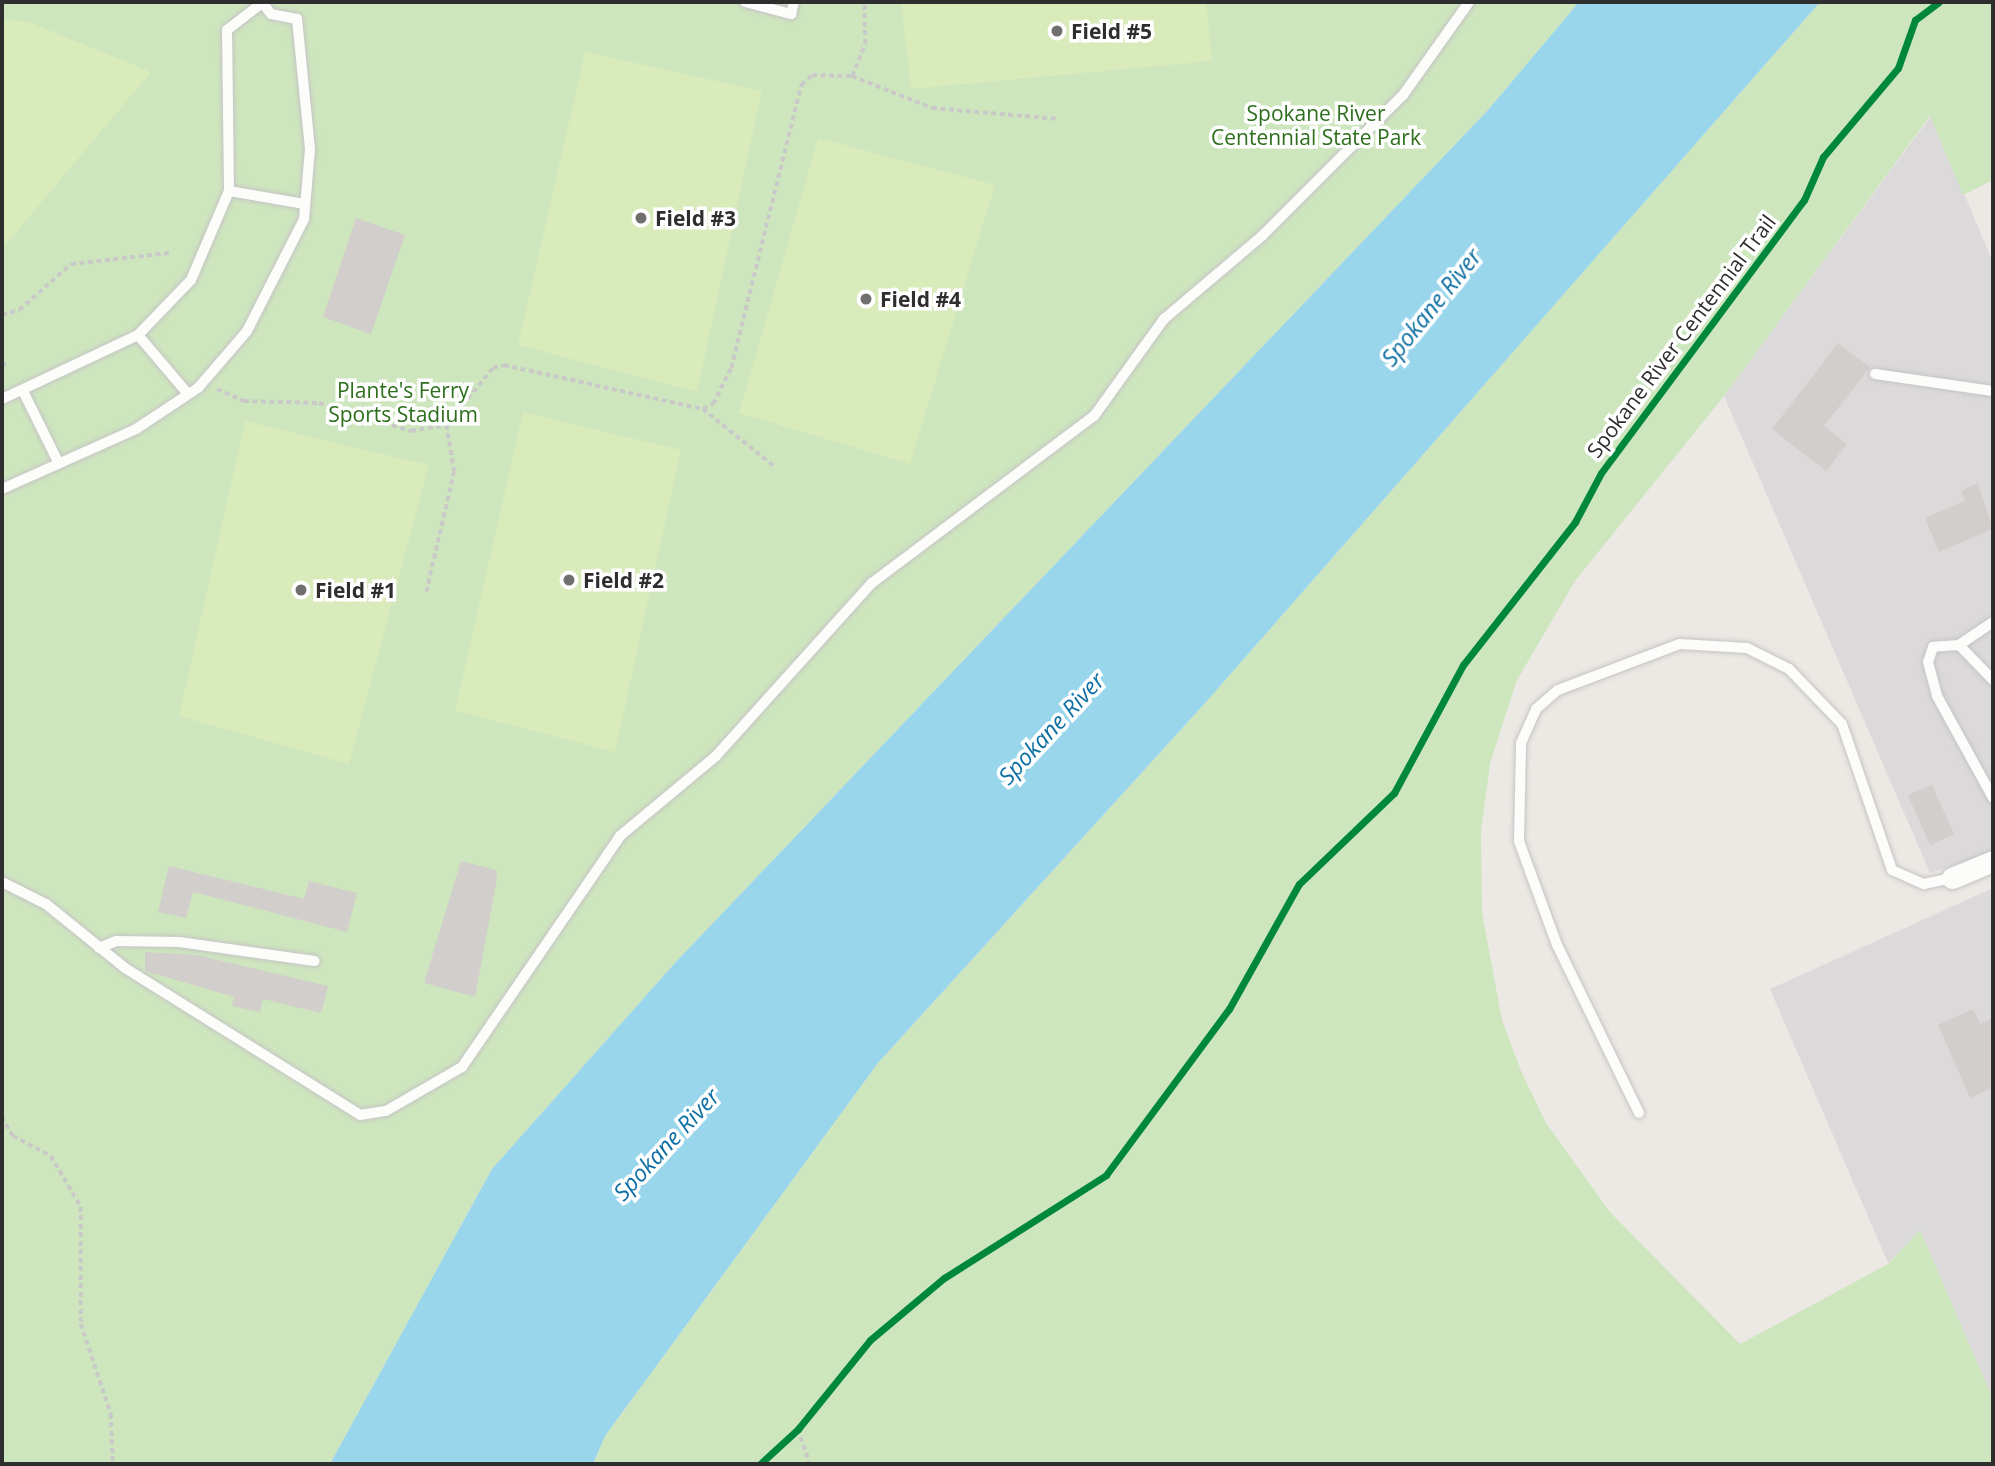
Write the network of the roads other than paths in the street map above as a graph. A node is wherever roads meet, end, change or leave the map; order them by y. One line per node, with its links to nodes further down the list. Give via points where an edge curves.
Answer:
1 (746, 2): 2 (lane, via 791,13)
2 (794, 2)
3 (1469, 2): 22 (lane, via 1403,94 1262,236 1164,319 1094,416 872,583 716,756 620,836 462,1068 387,1111 360,1115)
4 (262, 3): 5 (lane, via 227,30); 6 (lane, via 271,14 296,19 310,149)
5 (229, 191): 6 (lane); 7 (lane, via 191,280)
6 (304, 204): 11 (lane, via 304,219 247,331)
7 (138, 335): 9 (lane); 11 (lane)
8 (1875, 374): 10 (lane)
9 (23, 391): 12 (lane); 13 (lane)
10 (1993, 391)
11 (188, 394): 13 (lane, via 136,429)
12 (2, 400)
13 (59, 464): 14 (lane)
14 (2, 489)
15 (1993, 622): 16 (lane)
16 (1959, 645): 17 (lane); 18 (lane, via 1933,648 1928,662 1937,696)
17 (1993, 680)
18 (1993, 798)
19 (1993, 861): 20 (street)
20 (1952, 878): 24 (lane, via 1924,884 1892,870 1842,724 1789,669 1747,648 1679,644 1558,690 1536,709 1521,743 1519,842 1557,945)
21 (2, 883): 22 (lane, via 46,904)
22 (99, 948): 23 (lane, via 116,941 179,942)
23 (315, 961)
24 (1639, 1113)

